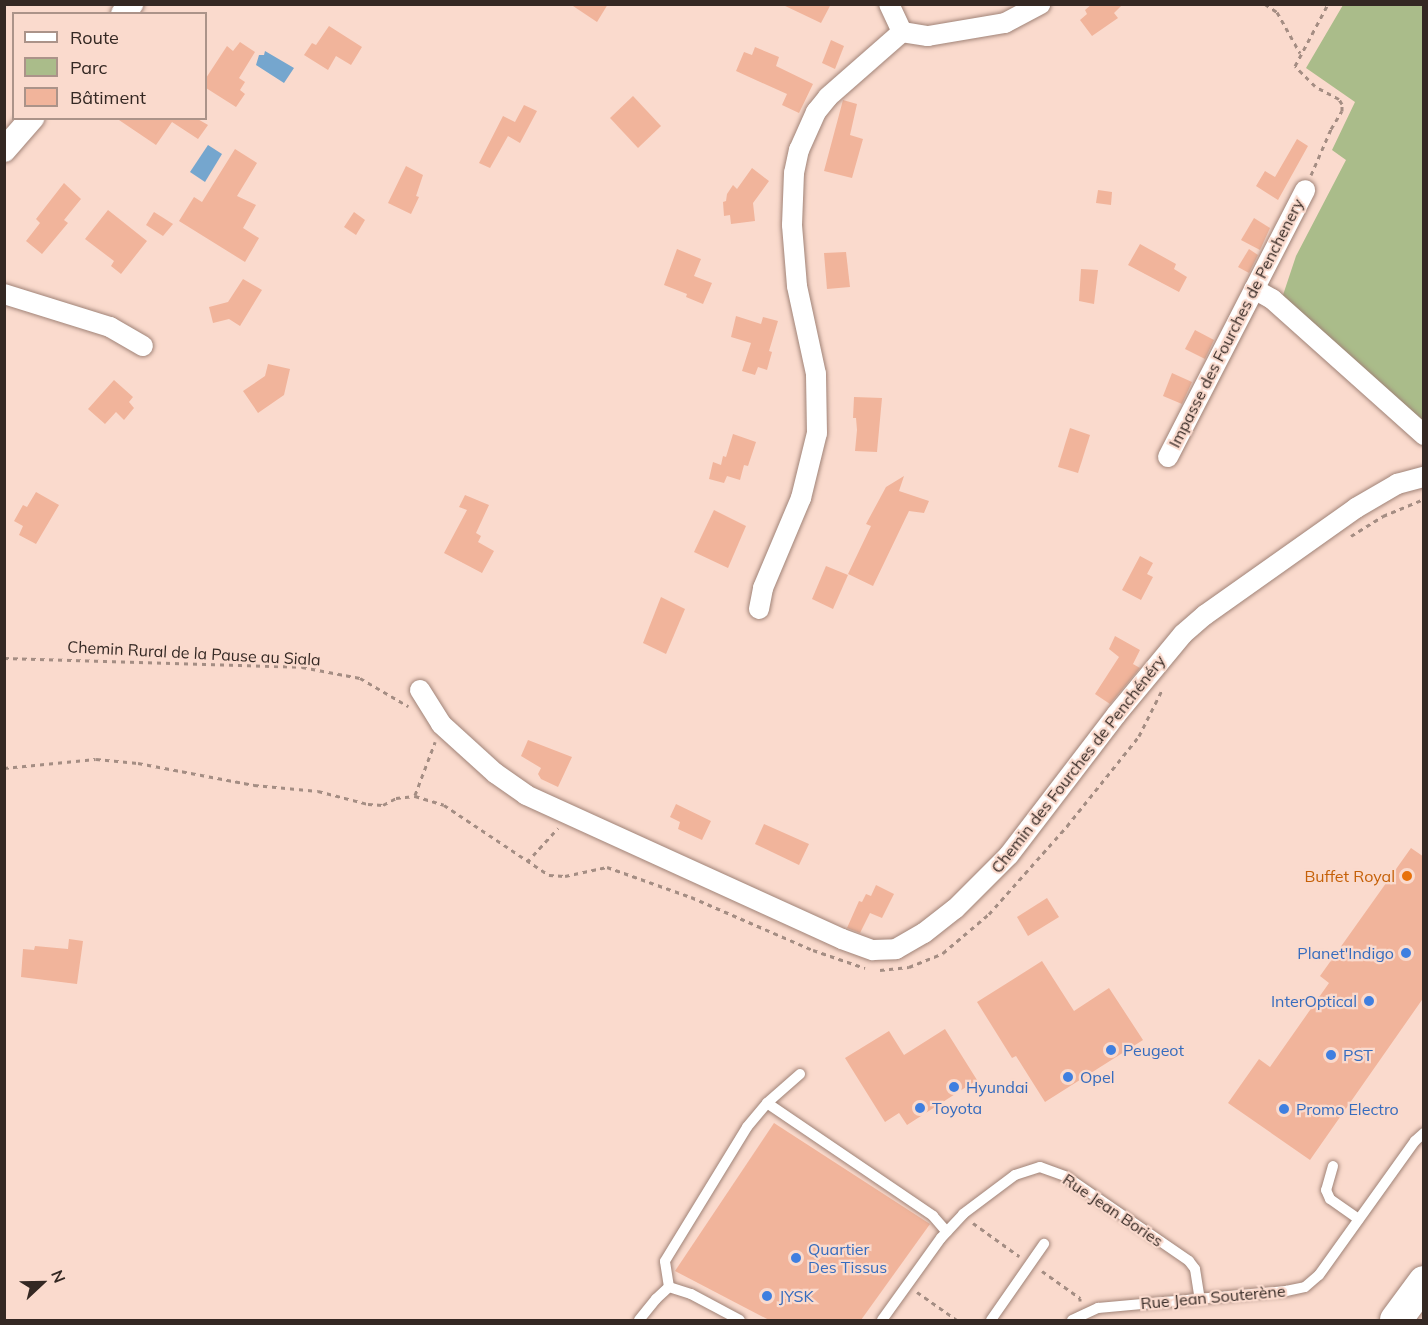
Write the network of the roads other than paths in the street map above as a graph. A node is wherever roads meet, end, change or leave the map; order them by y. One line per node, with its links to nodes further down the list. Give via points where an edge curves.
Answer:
1 (888, 4): 3 (street)
2 (1040, 4): 3 (street, via 1005,23 928,36)
3 (902, 32): 13 (street, via 828,97 816,112 799,150 792,225 797,286 816,374 817,433 801,498 763,588)
4 (30, 120): 5 (street)
5 (4, 150)
6 (1305, 190): 7 (street, Impasse des Fourches de Penchenery)
7 (1254, 289): 10 (street, via 1272,299); 11 (street, Impasse des Fourches de Penchenery)
8 (4, 294): 9 (street, via 110,327)
9 (143, 346)
10 (1424, 435)
11 (1168, 457)
12 (1424, 477): 14 (street, Chemin des Fourches de Penchénéry, via 1397,484 1356,508 1189,628 1163,655 1009,855 954,909 896,949 873,950 842,939 526,795 441,724)
13 (759, 609)
14 (420, 690)
15 (800, 1074): 16 (lane)
16 (767, 1102): 20 (lane, via 933,1216); 23 (lane, via 747,1127 665,1261)
17 (1424, 1133): 19 (lane, Rue Jean Souterène)
18 (1333, 1166): 19 (lane, via 1326,1190 1330,1199)
19 (1359, 1219): 24 (lane, Rue Jean Souterène, via 1319,1275 1305,1287)
20 (947, 1232): 24 (lane, Rue Jean Bories, via 1004,1182 1032,1168 1048,1168 1189,1261 1195,1269); 27 (lane, Rue Jean Bories)
21 (1044, 1244): 28 (lane)
22 (1424, 1282): 30 (main road)
23 (669, 1287): 25 (lane); 26 (lane)
24 (1200, 1299): 29 (lane, Rue Jean Souterène, via 1098,1308)
25 (639, 1320)
26 (740, 1320)
27 (882, 1320)
28 (991, 1320)
29 (1072, 1320)
30 (1396, 1320)

